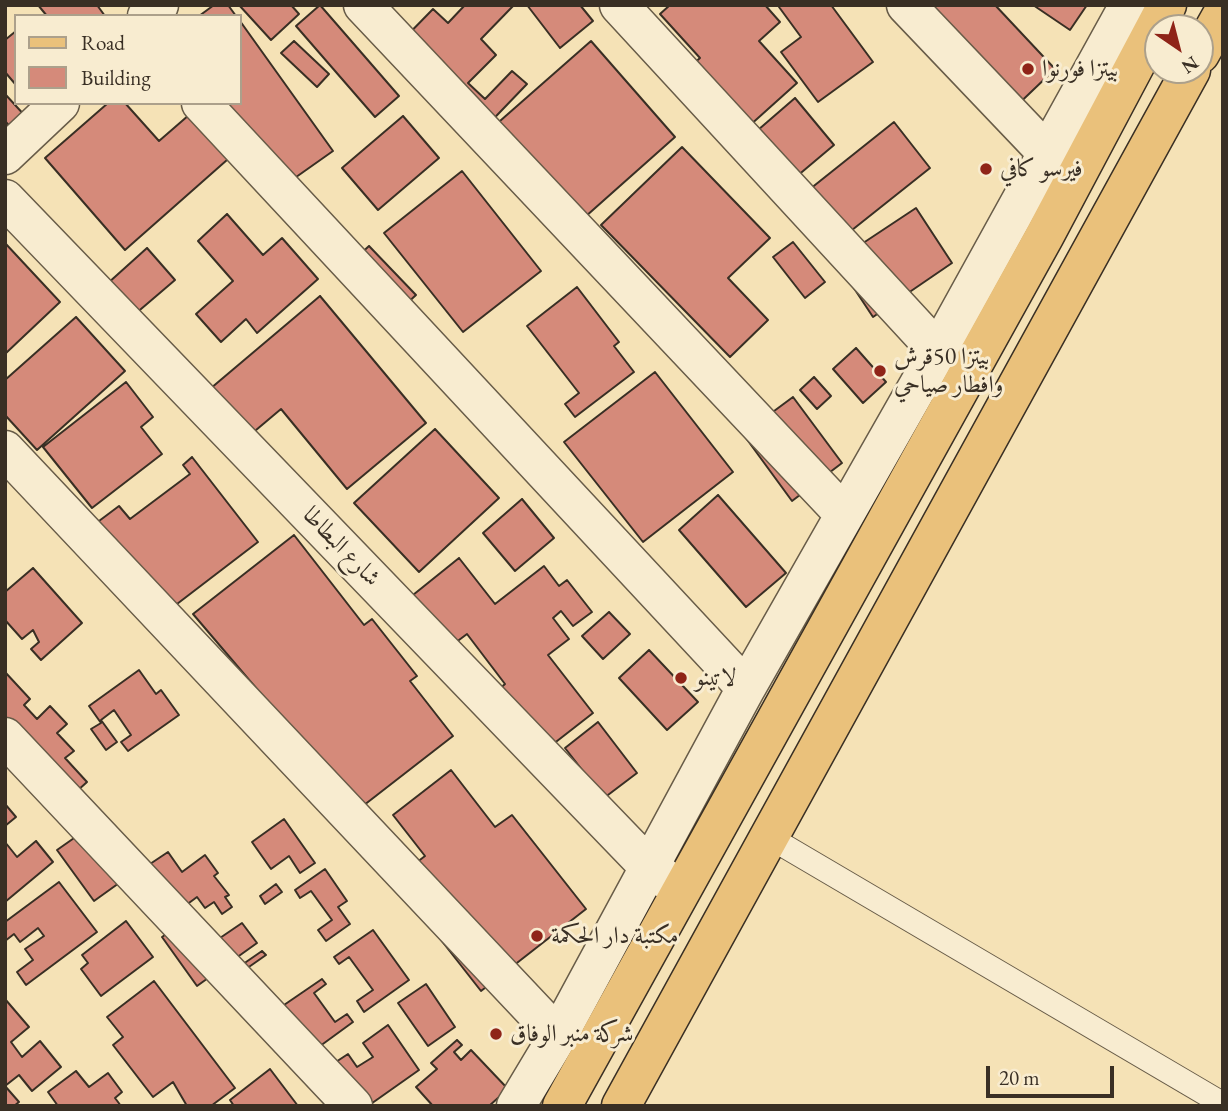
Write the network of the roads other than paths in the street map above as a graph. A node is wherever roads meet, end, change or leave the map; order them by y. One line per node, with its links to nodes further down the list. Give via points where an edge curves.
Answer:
1 (363, 5): 16 (street)
2 (619, 5): 14 (street)
3 (906, 5): 11 (street)
4 (1129, 5): 11 (street)
5 (1167, 5): 21 (main road)
6 (1223, 13): 7 (main road)
7 (1214, 29)
8 (1183, 84): 19 (main road)
9 (59, 105): 12 (street)
10 (203, 105): 17 (street)
11 (1048, 154): 14 (street)
12 (5, 155)
13 (5, 199): 20 (street, شارع البطاطا)
14 (937, 351): 16 (street)
15 (5, 450): 22 (street)
16 (844, 513): 17 (street)
17 (746, 688): 20 (street)
18 (5, 737): 24 (street)
19 (769, 837): 23 (lane); 27 (main road)
20 (649, 867): 21 (street, شارع البطاطا); 22 (street)
21 (681, 889): 26 (main road)
22 (558, 1036): 25 (street)
23 (1223, 1104)
24 (354, 1106)
25 (516, 1106)
26 (562, 1106)
27 (621, 1106)

